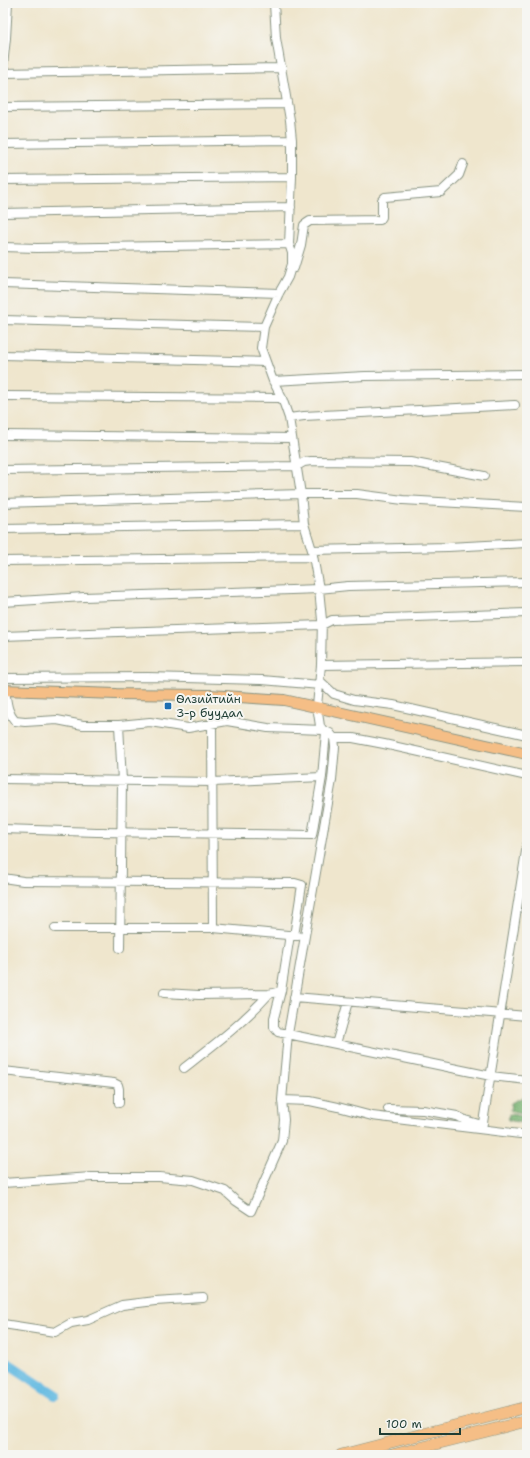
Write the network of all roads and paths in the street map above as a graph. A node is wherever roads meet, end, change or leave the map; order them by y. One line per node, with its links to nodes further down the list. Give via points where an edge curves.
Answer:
1 (8, 3): 3 (street)
2 (274, 3): 4 (street, via 276,38)
3 (3, 66)
4 (282, 68): 5 (street); 6 (street)
5 (3, 73)
6 (287, 104): 7 (street); 8 (street)
7 (3, 107)
8 (292, 140): 9 (street); 11 (street)
9 (3, 144)
10 (463, 164): 17 (street, via 460,175 441,192 384,197 380,220 306,222 302,245)
11 (292, 177): 12 (street); 13 (street)
12 (3, 180)
13 (291, 207): 14 (street); 15 (street)
14 (3, 213)
15 (289, 244): 16 (street); 17 (street, via 292,264)
16 (3, 247)
17 (288, 277): 19 (street)
18 (3, 284): 19 (street)
19 (279, 294): 21 (street)
20 (3, 320): 21 (street)
21 (264, 327): 23 (street, via 261,348)
22 (3, 355): 23 (street)
23 (266, 362): 25 (street)
24 (527, 374): 25 (street, via 365,376)
25 (273, 381): 27 (street)
26 (3, 396): 27 (street)
27 (282, 398): 29 (street)
28 (515, 405): 29 (street)
29 (289, 418): 31 (street)
30 (3, 435): 31 (street)
31 (292, 438): 32 (street)
32 (297, 466): 33 (street); 34 (street, via 311,461 410,462); 35 (street)
33 (3, 470)
34 (484, 476)
35 (301, 494): 36 (street); 37 (street, via 357,494 403,500); 38 (street)
36 (3, 503)
37 (527, 508)
38 (304, 524): 39 (street); 41 (street)
39 (3, 529)
40 (527, 543): 41 (street)
41 (312, 553): 42 (street); 44 (street)
42 (3, 561)
43 (527, 582): 44 (street, via 348,586)
44 (319, 589): 45 (street); 47 (street)
45 (3, 602)
46 (527, 613): 47 (street, via 332,620)
47 (322, 625): 48 (street); 50 (street)
48 (3, 636)
49 (527, 662): 50 (street)
50 (321, 665): 52 (street)
51 (3, 678): 52 (street, via 148,677)
52 (320, 683): 54 (street); 59 (street, via 334,694 354,700 393,705)
53 (4, 690): 54 (main road, via 210,695 284,700); 55 (street, via 8,707)
54 (317, 706): 58 (street, via 320,726); 61 (main road)
55 (7, 716): 57 (street, via 15,721 25,722 57,720 83,725)
56 (212, 723): 57 (street, via 188,728 150,722); 58 (street, via 227,721 268,728); 66 (street)
57 (119, 725): 65 (street)
58 (324, 731): 60 (street); 63 (street)
59 (527, 735)
60 (334, 738): 62 (street, via 376,742); 78 (street, via 332,780)
61 (527, 754)
62 (527, 776)
63 (322, 777): 66 (street); 69 (street, via 312,835)
64 (3, 779): 65 (street)
65 (122, 781): 66 (street); 68 (street)
66 (213, 782): 69 (street)
67 (3, 829): 68 (street)
68 (122, 832): 69 (street); 72 (street)
69 (213, 834): 73 (street)
70 (527, 846): 85 (street)
71 (3, 878): 72 (street, via 23,881)
72 (121, 882): 73 (street); 76 (street)
73 (213, 883): 75 (street); 77 (street, via 302,885)
74 (55, 928): 76 (street)
75 (213, 928): 76 (street); 77 (street)
76 (120, 929): 79 (street)
77 (292, 936): 78 (street); 80 (street)
78 (305, 937): 83 (street)
79 (120, 948)
80 (281, 991): 82 (street); 87 (street, via 274,1027 278,1032)
81 (164, 993): 82 (street)
82 (269, 994): 89 (street, via 246,1018)
83 (294, 997): 84 (street); 87 (street)
84 (348, 1002): 85 (street); 88 (street)
85 (501, 1014): 86 (street); 91 (street)
86 (527, 1016)
87 (288, 1034): 88 (street); 93 (street)
88 (336, 1044): 91 (street)
89 (184, 1068)
90 (3, 1071): 94 (street, via 114,1083 118,1085)
91 (490, 1076): 92 (street); 96 (street)
92 (527, 1080)
93 (282, 1100): 95 (street, via 310,1101); 98 (street, via 282,1141 251,1211 225,1191 193,1180 92,1177)
94 (119, 1103)
95 (378, 1117): 96 (street); 96 (street, via 390,1107 423,1110 457,1116)
96 (482, 1127): 97 (street)
97 (520, 1134)
98 (3, 1183)
99 (203, 1298): 100 (street, via 155,1300 122,1305 88,1320 71,1323 55,1332)
100 (3, 1324)
101 (527, 1407): 103 (highway)
102 (527, 1421): 104 (highway)
103 (341, 1455)
104 (392, 1455)

